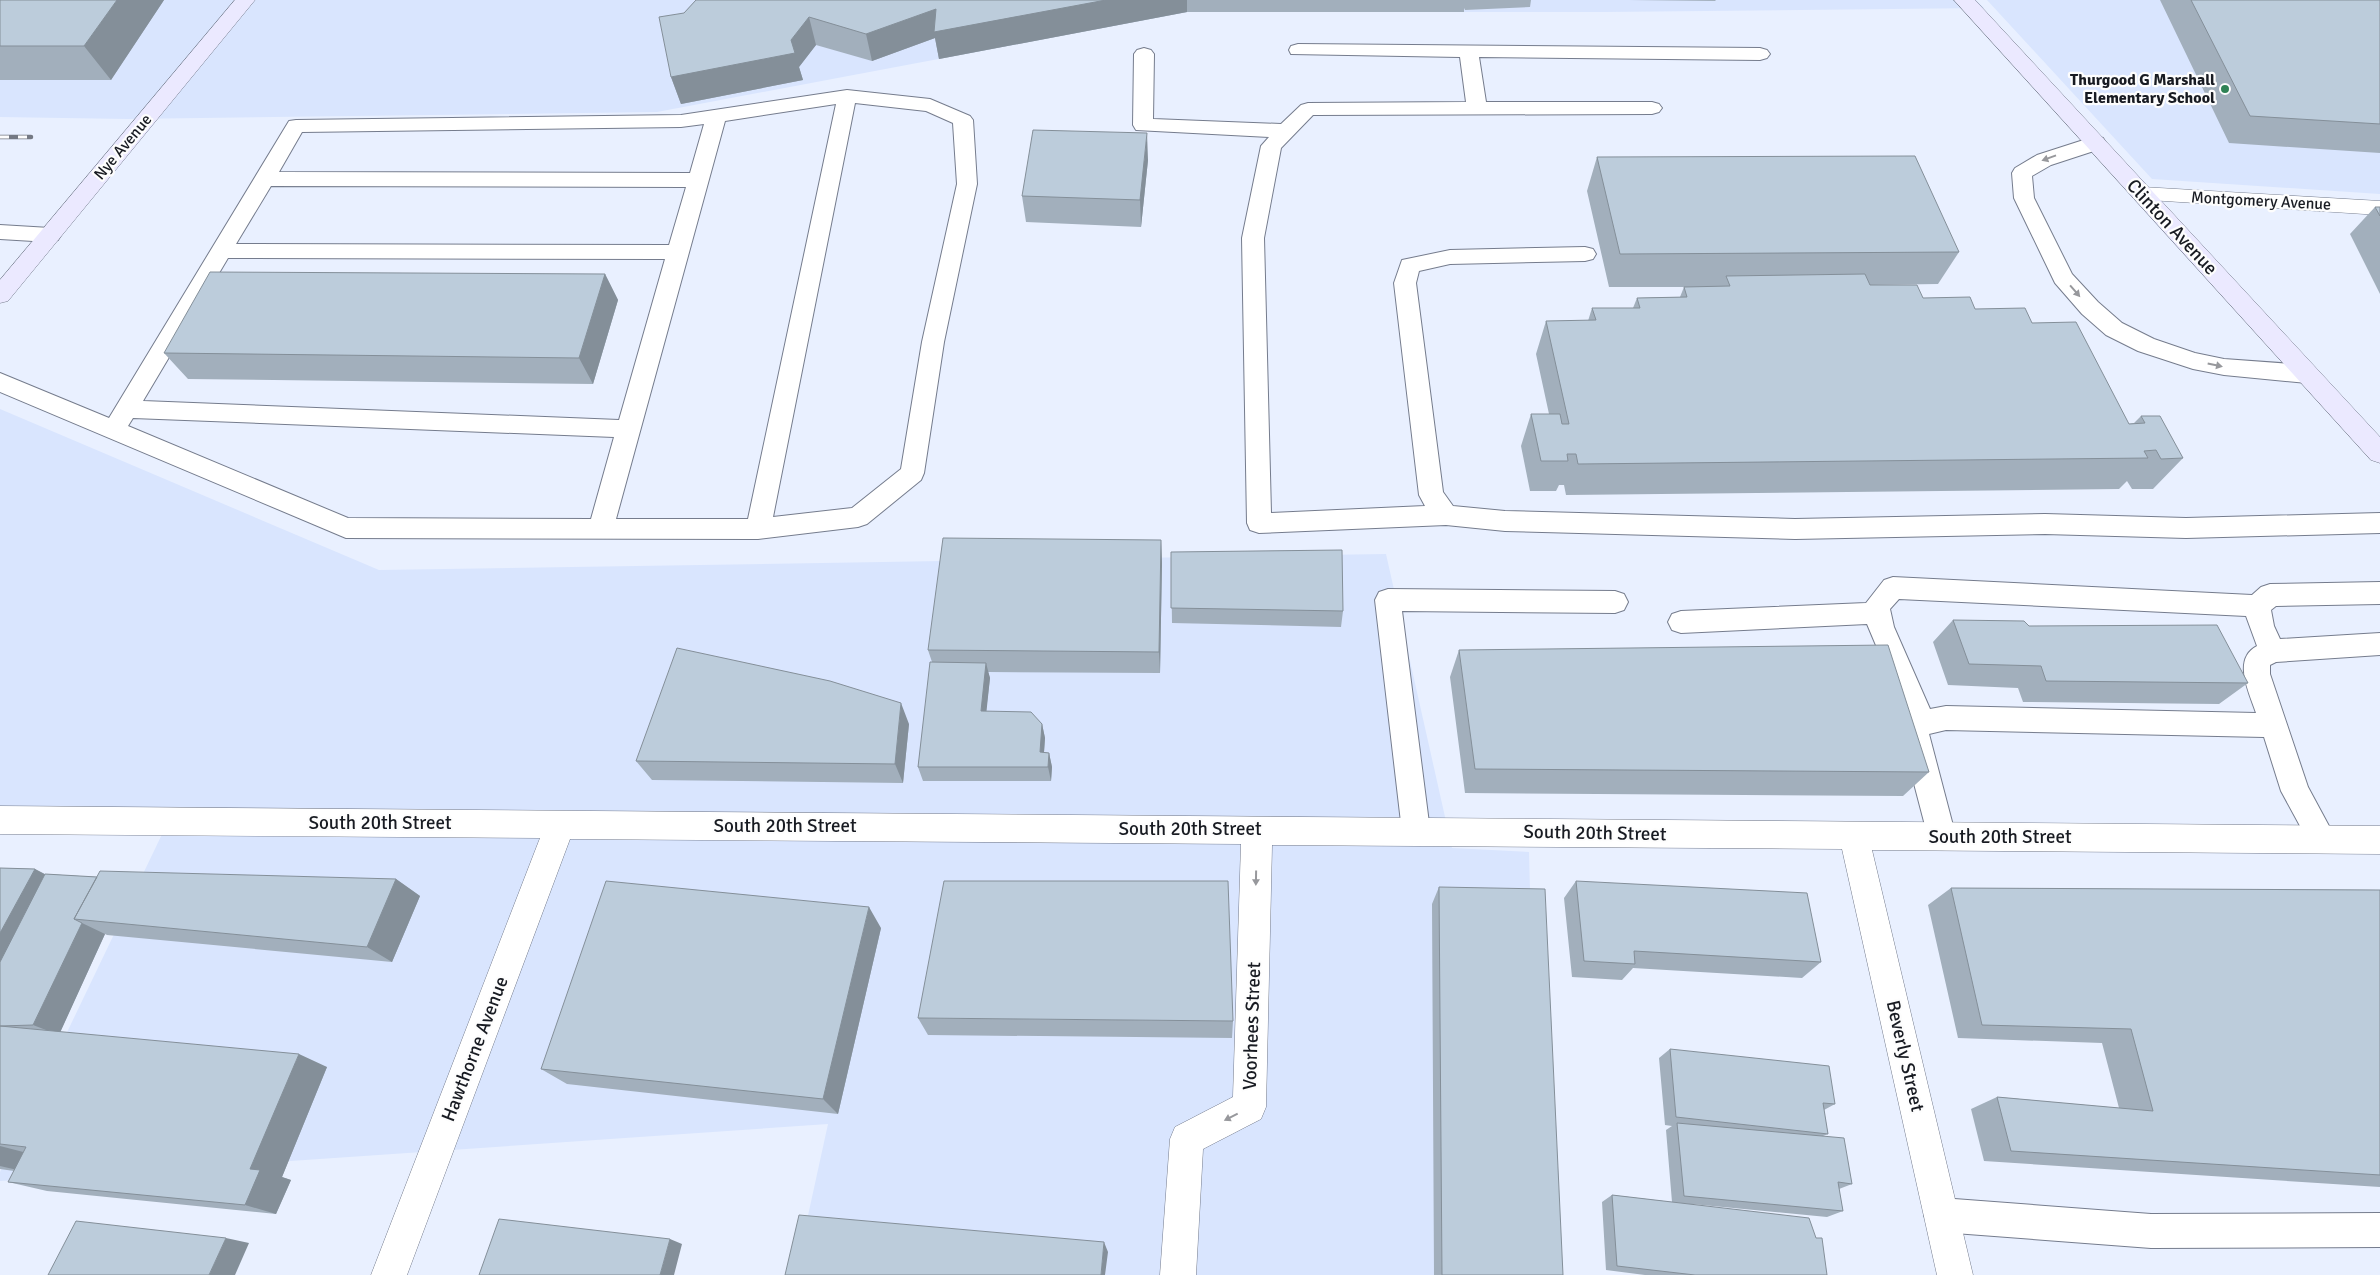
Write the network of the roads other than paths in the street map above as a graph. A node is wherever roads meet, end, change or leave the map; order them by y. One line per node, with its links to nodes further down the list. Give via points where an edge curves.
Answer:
1 (245, 0): 18 (main road, Nye Avenue)
2 (1964, 0): 12 (main road, Clinton Avenue)
3 (1298, 50): 4 (lane)
4 (1469, 51): 6 (lane); 8 (lane)
5 (1144, 54): 11 (lane, via 1143,125)
6 (1760, 54)
7 (847, 96): 10 (lane); 32 (lane); 32 (lane, via 930,105 963,120 967,184 933,342 912,473 858,517)
8 (1477, 108): 9 (lane); 11 (lane, via 1308,109)
9 (1652, 108)
10 (716, 116): 13 (lane, via 681,121 296,126); 14 (lane)
11 (1287, 131): 29 (lane, via 1271,146 1253,238 1259,523)
12 (2096, 143): 15 (main road, Clinton Avenue); 23 (lane, one-way to 23, via 2044,160 2022,173 2024,198 2064,278 2090,308 2114,330 2193,361)
13 (264, 179): 14 (lane); 19 (lane)
14 (698, 180): 20 (lane)
15 (2142, 194): 16 (street, Montgomery Avenue); 23 (main road, Clinton Avenue)
16 (2380, 208)
17 (0, 232): 18 (lane)
18 (50, 235): 22 (main road, Nye Avenue)
19 (221, 251): 20 (lane); 25 (lane)
20 (678, 252): 26 (lane)
21 (1585, 254): 29 (lane, via 1450,257 1410,265 1406,283 1430,495)
22 (0, 295)
23 (2307, 374): 28 (main road, Clinton Avenue)
24 (0, 382): 27 (lane)
25 (126, 409): 26 (lane); 27 (lane)
26 (628, 429): 31 (lane)
27 (114, 430): 31 (lane, via 346,528)
28 (2380, 453)
29 (1446, 515): 30 (lane, via 1504,521 1795,529 2045,524 2186,528)
30 (2380, 523)
31 (601, 528): 32 (lane)
32 (758, 529)
33 (2380, 593): 35 (lane, via 2270,595)
34 (1615, 602): 45 (lane, via 1388,600)
35 (2256, 606): 36 (lane, via 1893,588 1877,607); 39 (lane)
36 (1878, 613): 37 (lane); 40 (lane)
37 (1681, 622)
38 (2380, 644): 39 (lane)
39 (2272, 651): 41 (lane, via 2257,659 2257,674)
40 (1922, 722): 41 (lane, via 1946,718); 47 (lane, via 1914,730)
41 (2274, 726): 48 (lane, via 2295,791)
42 (0, 820): 43 (street, South 20th Street)
43 (560, 824): 44 (street, South 20th Street); 53 (street, Hawthorne Avenue)
44 (1257, 829): 45 (street, South 20th Street); 52 (street, Voorhees Street, one-way to 52, via 1249,1107 1187,1139)
45 (1416, 831): 46 (street, South 20th Street)
46 (1854, 836): 47 (street, South 20th Street); 50 (street, Beverly Street)
47 (1942, 837): 48 (street, South 20th Street)
48 (2322, 839): 49 (street, South 20th Street)
49 (2380, 840)
50 (1941, 1216): 51 (lane, via 2151,1231); 54 (street, Beverly Street)
51 (2380, 1230)
52 (1178, 1267)
53 (389, 1275)
54 (1955, 1275)

